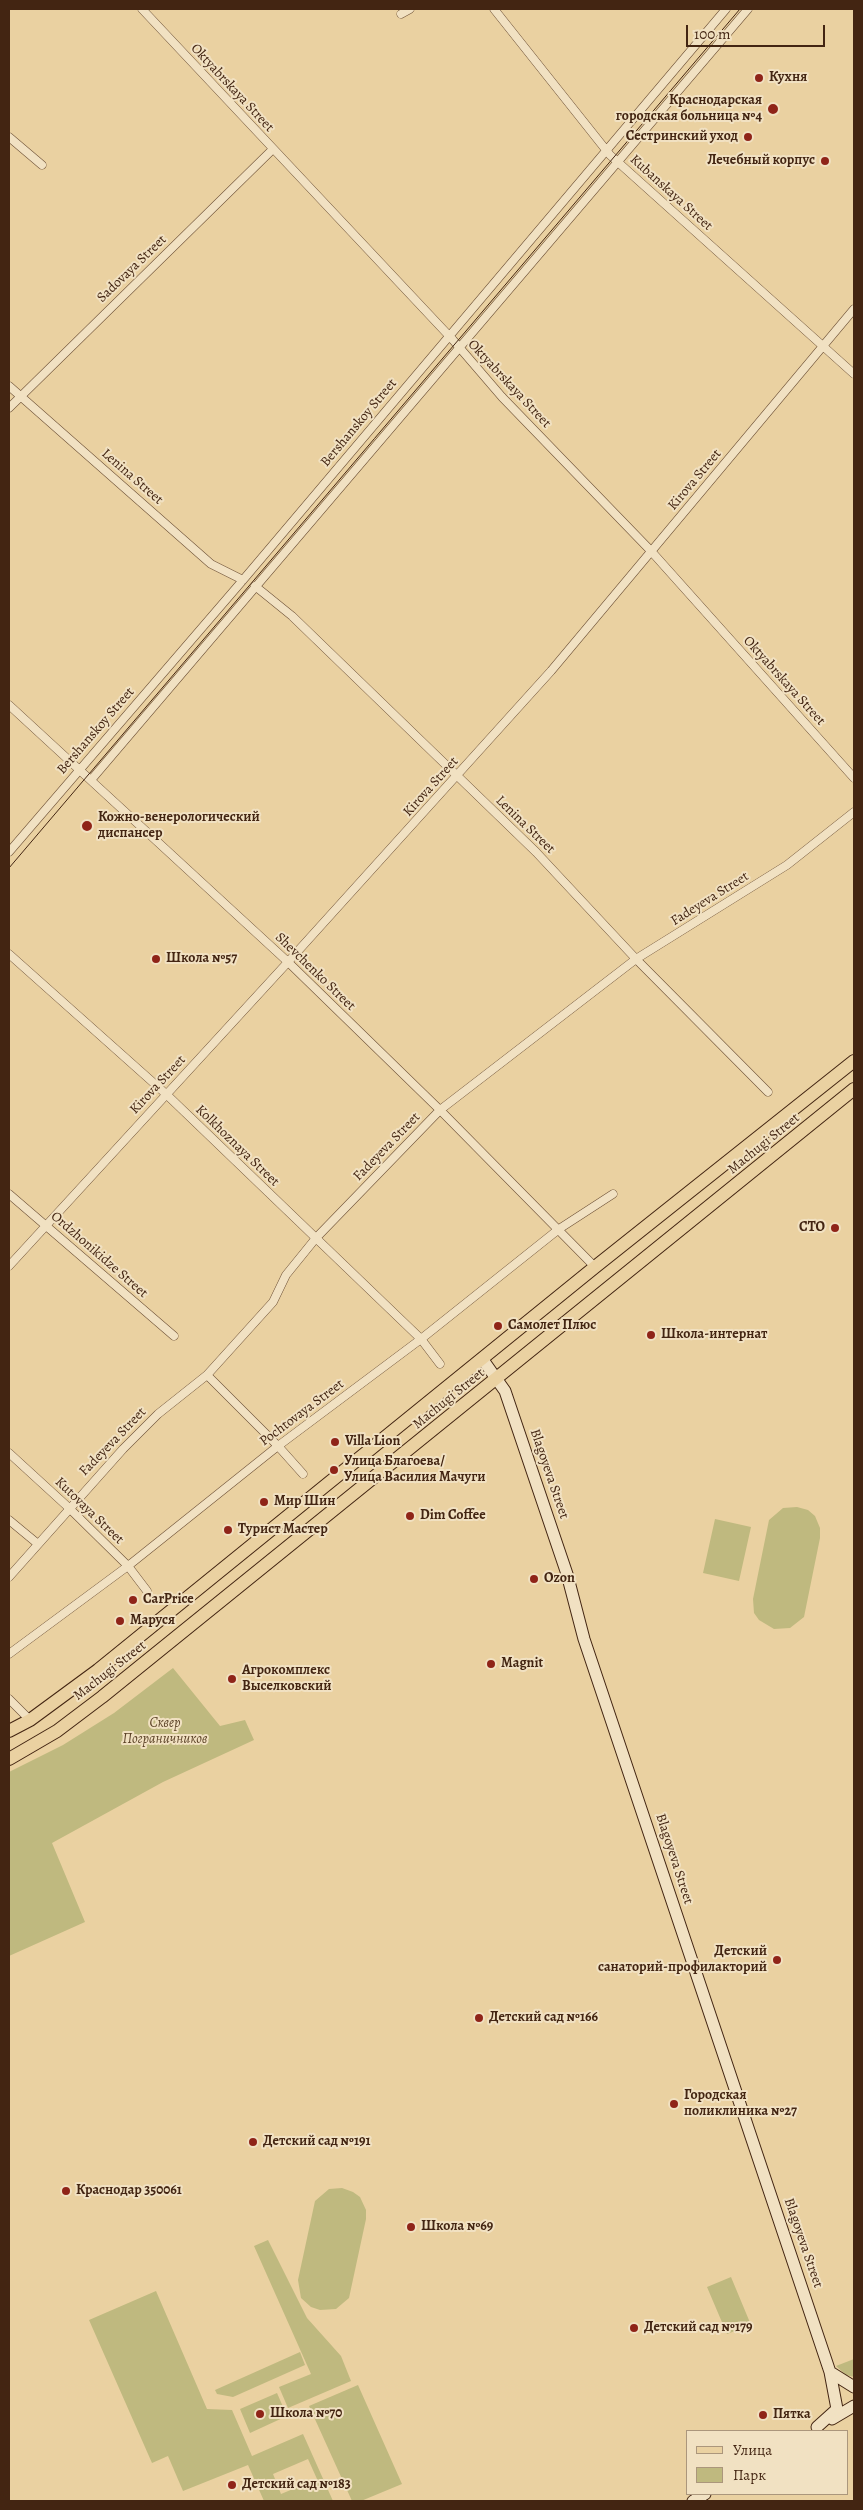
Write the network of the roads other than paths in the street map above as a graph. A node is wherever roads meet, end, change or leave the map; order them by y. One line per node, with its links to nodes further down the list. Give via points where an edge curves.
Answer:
1 (142, 9): 8 (street, Oktyabrskaya Street)
2 (410, 9): 6 (street)
3 (494, 9): 9 (street, Kubanskaya Street)
4 (726, 9): 9 (street, Bershanskoy Street)
5 (748, 9): 10 (street, Bershanskoy Street)
6 (401, 14)
7 (9, 137): 11 (street)
8 (273, 150): 13 (street, Oktyabrskaya Street); 18 (street, Sadovaya Street)
9 (606, 150): 10 (street, Kubanskaya Street); 13 (street, Bershanskoy Street)
10 (617, 162): 14 (street, Kubanskaya Street); 15 (street, Bershanskoy Street)
11 (42, 165)
12 (854, 309): 14 (street, Kirova Street)
13 (448, 336): 15 (street, Oktyabrskaya Street); 21 (street, Bershanskoy Street)
14 (823, 346): 16 (street, Kubanskaya Street); 20 (street, Kirova Street)
15 (459, 348): 20 (street, Oktyabrskaya Street); 22 (street, Bershanskoy Street)
16 (854, 374)
17 (9, 386): 18 (street, Lenina Street)
18 (20, 395): 19 (street, Sadovaya Street); 21 (street, Lenina Street, via 211,564)
19 (9, 408)
20 (651, 551): 25 (street, Kirova Street, via 551,671); 26 (street, Oktyabrskaya Street)
21 (243, 580): 24 (street, Bershanskoy Street)
22 (255, 586): 25 (street, Lenina Street, via 292,616); 27 (street, Bershanskoy Street)
23 (9, 705): 24 (street, Shevchenko Street)
24 (79, 770): 27 (street, Shevchenko Street); 29 (street, Bershanskoy Street)
25 (456, 777): 31 (street, Lenina Street, via 536,852); 32 (street, Kirova Street)
26 (854, 778)
27 (91, 780): 32 (street, Shevchenko Street)
28 (854, 812): 31 (street, Fadeyeva Street, via 772,875)
29 (9, 852)
30 (9, 954): 36 (street, Kolkhoznaya Street)
31 (636, 959): 35 (street, Lenina Street); 37 (street, Fadeyeva Street)
32 (288, 962): 36 (street, Kirova Street); 37 (street, Shevchenko Street)
33 (854, 1061): 40 (main road, Machugi Street)
34 (854, 1089): 41 (main road, Machugi Street)
35 (768, 1092)
36 (166, 1094): 42 (street, Kirova Street); 44 (street, Kolkhoznaya Street)
37 (440, 1110): 43 (street, Shevchenko Street); 44 (street, Fadeyeva Street)
38 (9, 1194): 42 (street, Ordzhonikidze Street)
39 (613, 1194): 43 (street, Pochtovaya Street)
40 (685, 1196): 41 (main road, via 685,1211 693,1215); 46 (main road, Machugi Street)
41 (702, 1213): 52 (main road, Machugi Street)
42 (45, 1225): 45 (street, Kirova Street); 47 (street, Ordzhonikidze Street)
43 (559, 1229): 46 (street, Shevchenko Street); 48 (street, Pochtovaya Street)
44 (316, 1238): 48 (street, Kolkhoznaya Street); 51 (street, Fadeyeva Street, via 286,1275 273,1302)
45 (9, 1266)
46 (595, 1267): 49 (main road, Machugi Street)
47 (174, 1336)
48 (420, 1339): 50 (street, Kolkhoznaya Street); 53 (street, Pochtovaya Street)
49 (483, 1360): 52 (street, Blagoyeva Street); 64 (main road, Machugi Street, via 98,1670)
50 (440, 1364)
51 (207, 1374): 53 (street); 56 (street, Fadeyeva Street, via 158,1414)
52 (498, 1379): 66 (main road, Machugi Street, via 57,1732); 67 (street, Blagoyeva Street, via 505,1391 567,1574 584,1638)
53 (278, 1446): 55 (street); 59 (street, Pochtovaya Street)
54 (9, 1455): 56 (street, Kutovaya Street)
55 (302, 1474)
56 (68, 1507): 58 (street, Fadeyeva Street); 59 (street, Kutovaya Street)
57 (10, 1525): 58 (street)
58 (38, 1544): 60 (street, Fadeyeva Street)
59 (128, 1566): 61 (street, Kutovaya Street); 62 (street, Pochtovaya Street)
60 (9, 1577)
61 (147, 1591)
62 (9, 1654)
63 (9, 1699): 64 (street)
64 (30, 1720): 65 (main road, Machugi Street)
65 (9, 1731)
66 (9, 1759)
67 (830, 2372): 68 (street); 70 (street, Blagoyeva Street, via 836,2409)
68 (854, 2386)
69 (854, 2406): 70 (street)
70 (814, 2429)

